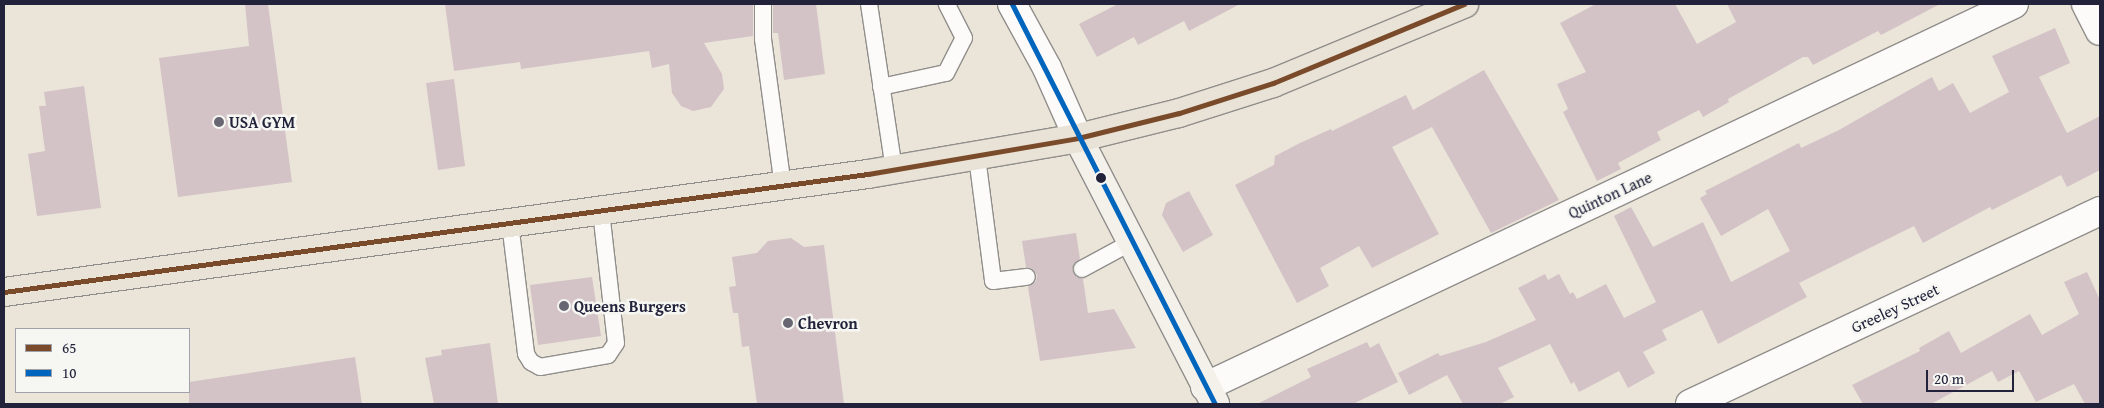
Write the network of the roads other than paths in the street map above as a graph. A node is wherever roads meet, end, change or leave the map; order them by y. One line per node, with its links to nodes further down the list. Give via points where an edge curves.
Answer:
1 (763, 4): 13 (lane, via 763,40)
2 (870, 4): 9 (lane)
3 (947, 4): 9 (lane, via 964,38 946,74)
4 (1012, 4): 10 (street, via 1047,68)
5 (1464, 4): 10 (main road, via 1274,82 1179,113)
6 (2014, 4): 21 (street, Quinton Lane)
7 (2086, 4): 8 (street)
8 (2100, 31)
9 (881, 87): 12 (lane)
10 (1078, 138): 11 (main road); 17 (street)
11 (976, 157): 12 (main road); 19 (lane, via 993,281)
12 (894, 170): 13 (main road)
13 (783, 186): 14 (main road)
14 (601, 211): 16 (main road); 16 (lane, via 616,343 608,355 540,366 531,362 526,354)
15 (2100, 211): 22 (street, Greeley Street)
16 (510, 223): 20 (main road)
17 (1132, 242): 18 (lane); 21 (street)
18 (1082, 269)
19 (1027, 277)
20 (4, 292)
21 (1210, 395)
22 (1690, 404)

